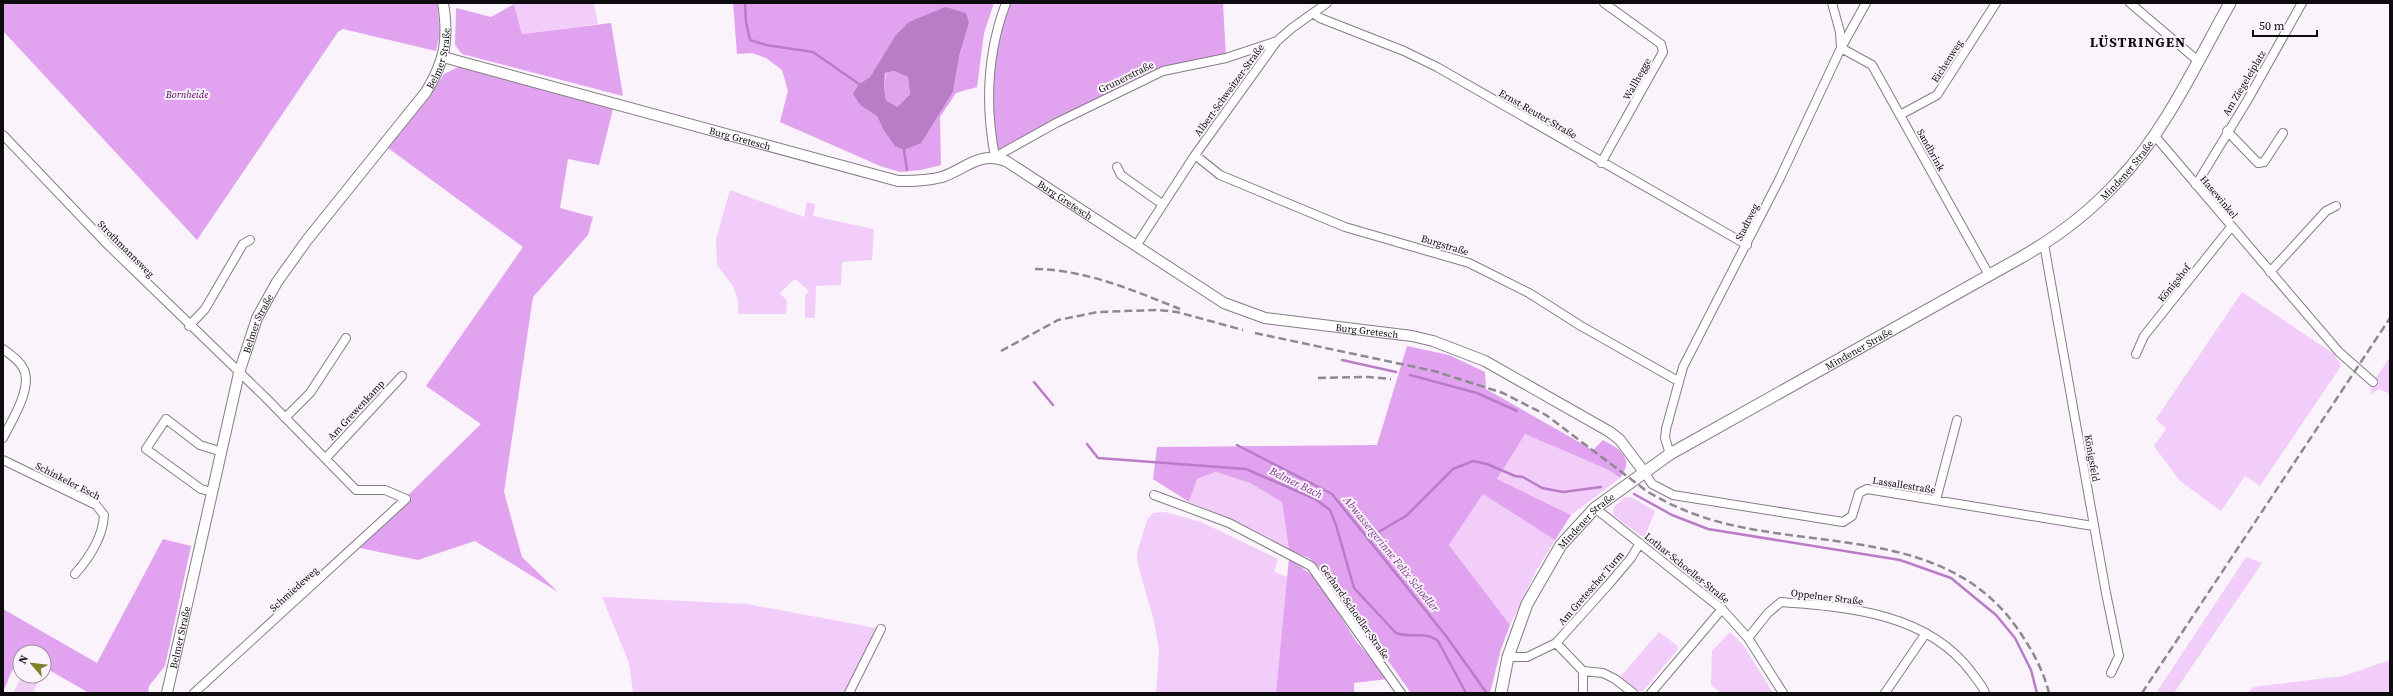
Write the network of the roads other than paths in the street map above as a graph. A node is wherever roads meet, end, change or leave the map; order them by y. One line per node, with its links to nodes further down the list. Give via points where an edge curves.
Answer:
1 (443, 3): 14 (street, Belmer Straße, via 446,34)
2 (1006, 3): 22 (street, via 995,37 988,83 989,126)
3 (1327, 3): 11 (street, Albert-Schweitzer-Straße)
4 (1604, 3): 23 (street, Wallhegge, via 1661,44 1663,52)
5 (1832, 3): 13 (street, via 1840,32)
6 (1866, 3): 13 (street, Stadtweg)
7 (1996, 3): 16 (street, Eichenweg, via 1937,95)
8 (2130, 3): 15 (street)
9 (2230, 3): 15 (main road, Mindener Straße)
10 (2302, 3): 17 (street, Am Ziegeleiplatz, via 2247,101)
11 (1313, 13): 12 (street, Albert-Schweitzer-Straße); 23 (street, Ernst-Reuter-Straße, via 1437,67)
12 (1276, 42): 21 (street, Albert-Schweitzer-Straße); 22 (street, Grunerstraße, via 1226,58 1163,71 1056,123)
13 (1841, 48): 16 (street, Sandbrink, via 1872,65); 31 (street, Stadtweg)
14 (443, 58): 22 (street, Burg Gretesch, via 898,181 921,182 943,176 980,158); 39 (street, Belmer Straße, via 426,92 307,240 277,282 257,318)
15 (2198, 60): 20 (main road, Mindener Straße)
16 (1900, 115): 34 (street, Sandbrink)
17 (2227, 131): 18 (street, Am Ziegeleiplatz, via 2258,163 2264,162); 25 (street, Am Ziegeleiplatz)
18 (2284, 133)
19 (3, 135): 35 (street, Strothmannsweg, via 103,240)
20 (2154, 135): 25 (street, Hasewinkel); 30 (main road, Mindener Straße, via 2119,181 2079,219)
21 (1195, 155): 26 (street, Albert-Schweitzer-Straße); 41 (street, Burgstraße, via 1220,175 1344,227 1470,263 1529,293)
22 (995, 157): 32 (street, Burg Gretesch, via 1006,160)
23 (1601, 162): 31 (street, Ernst-Reuter-Straße)
24 (1117, 167): 26 (street, via 1121,175)
25 (2196, 185): 28 (street, Hasewinkel)
26 (1162, 204): 32 (street, Albert-Schweitzer-Straße)
27 (2336, 206): 33 (street, via 2326,211)
28 (2231, 227): 33 (street, Hasewinkel); 38 (street, Königshof, via 2144,336)
29 (250, 240): 35 (street, via 243,244 205,309)
30 (2044, 244): 34 (main road, Mindener Straße); 55 (street, Königsfeld)
31 (1747, 245): 41 (street, Stadtweg)
32 (1136, 246): 50 (street, Burg Gretesch, via 1218,299 1254,315 1412,336 1454,348 1484,361 1610,432 1620,440)
33 (2270, 272): 42 (street, Hasewinkel, via 2339,352)
34 (1989, 275): 47 (main road, Mindener Straße)
35 (190, 326): 39 (street, Strothmannsweg)
36 (346, 338): 43 (street, via 310,393)
37 (3, 349): 45 (street, via 24,369 26,382 23,396)
38 (2136, 354)
39 (239, 373): 43 (street); 46 (street, Belmer Straße)
40 (402, 376): 48 (street, Am Grewenkamp)
41 (1678, 381): 47 (street, Stadtweg, via 1665,434)
42 (2373, 382)
43 (285, 418): 48 (street)
44 (1957, 420): 53 (street)
45 (3, 438)
46 (222, 452): 51 (street, Belmer Straße); 51 (street, via 200,445 166,420 146,449 200,489)
47 (1670, 454): 50 (main road, Mindener Straße)
48 (326, 458): 67 (street, Schmiedeweg, via 356,490 385,490 406,499)
49 (3, 460): 57 (street, Schinkeler Esch, via 96,505 104,515 104,528 87,561)
50 (1644, 472): 53 (street, Lassallestraße, via 1652,484 1673,495 1843,522 1852,516 1859,493 1867,489); 54 (main road, Mindener Straße)
51 (212, 492): 66 (street, Belmer Straße)
52 (1154, 495): 69 (street, Gerhard-Schoeller-Straße, via 1229,523 1311,566)
53 (1936, 500): 55 (street, Lassallestraße)
54 (1595, 508): 56 (street, Lothar-Schoeller-Straße); 63 (main road, Mindener Straße, via 1562,545 1540,579 1522,616)
55 (2093, 526): 65 (street, Königsfeld, via 2119,656)
56 (1640, 543): 58 (street, Lothar-Schoeller-Straße); 62 (street, Am Gretescher Turm, via 1631,558)
57 (76, 574)
58 (1722, 609): 61 (street, Lothar-Schoeller-Straße); 73 (street)
59 (881, 629): 68 (street)
60 (1926, 633): 61 (street, Oppelner Straße, via 1858,609 1781,602 1768,613); 75 (street); 76 (street, Oppelner Straße, via 1953,652)
61 (1748, 638): 74 (street, Lothar-Schoeller-Straße)
62 (1556, 643): 63 (street, Am Gretescher Turm, via 1527,657); 64 (street)
63 (1508, 657): 70 (main road, Mindener Straße)
64 (1582, 671): 71 (street); 72 (street, via 1603,673)
65 (2111, 673)
66 (167, 693)
67 (194, 693)
68 (849, 693)
69 (1401, 693)
70 (1501, 693)
71 (1583, 693)
72 (1633, 693)
73 (1651, 693)
74 (1783, 693)
75 (1885, 693)
76 (1985, 693)

